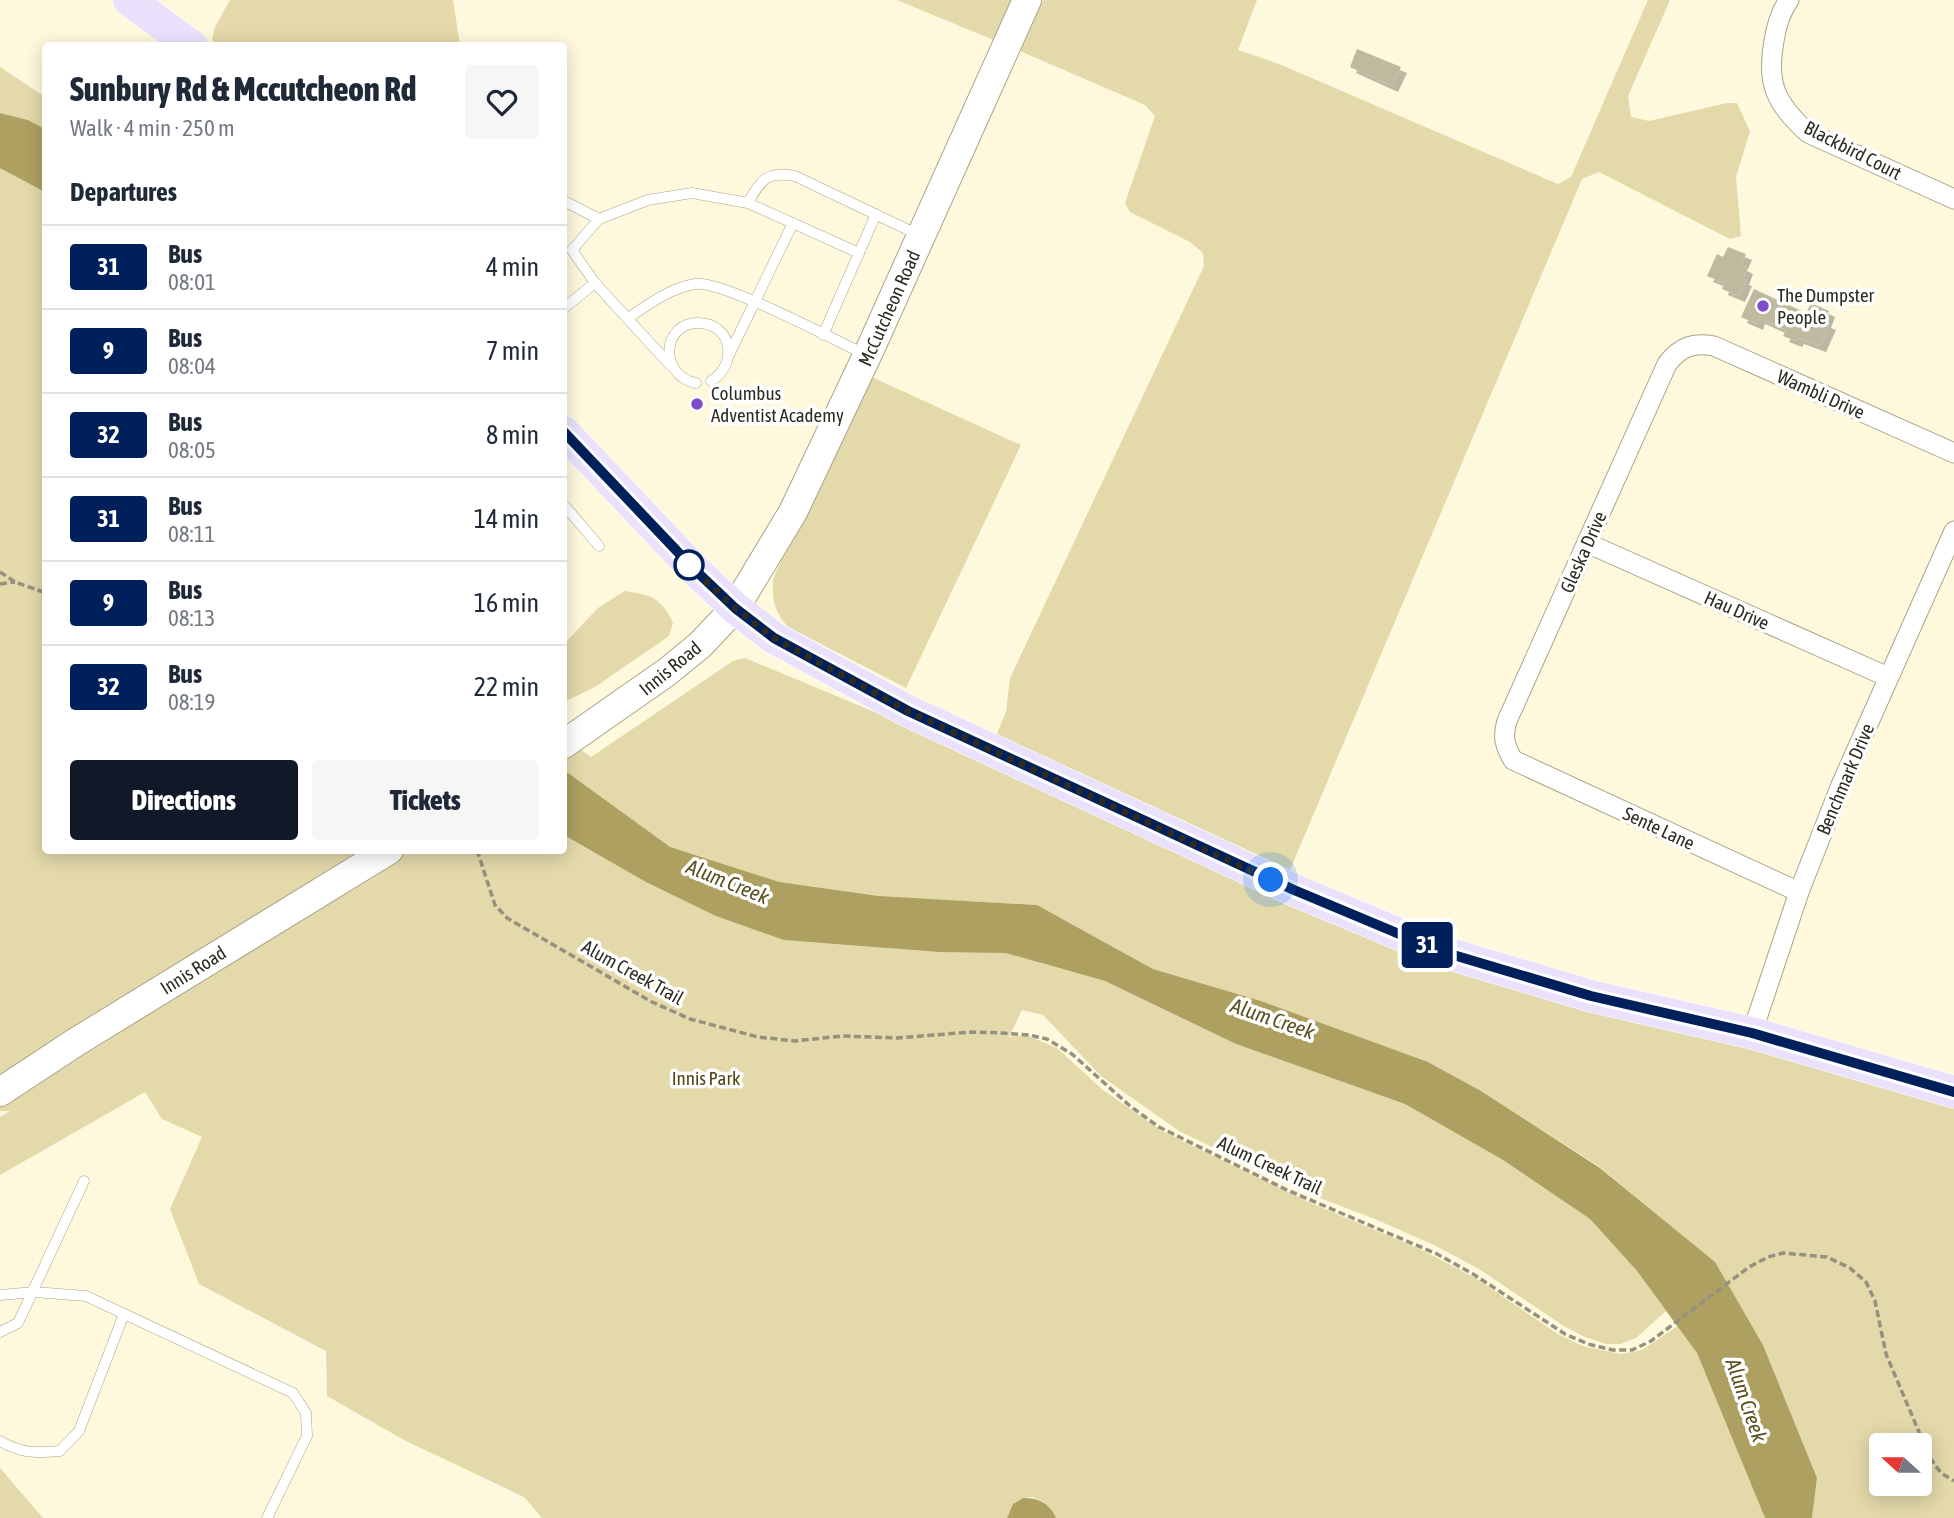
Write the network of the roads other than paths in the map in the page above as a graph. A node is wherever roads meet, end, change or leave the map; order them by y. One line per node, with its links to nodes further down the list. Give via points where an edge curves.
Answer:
1 (129, 0): 4 (main road)
2 (1027, 0): 11 (main road, McCutcheon Road)
3 (1789, 0): 5 (street, Blackbird Court, via 1776,31 1770,74 1775,94 1789,115 1808,132)
4 (187, 42)
5 (1954, 199)
6 (567, 203): 9 (lane)
7 (748, 203): 8 (lane, via 762,180 780,173); 9 (lane, via 692,193 648,200); 10 (lane)
8 (876, 214): 11 (lane); 12 (lane)
9 (599, 219): 13 (lane, via 572,250)
10 (793, 223): 12 (lane); 14 (lane)
11 (921, 236): 20 (main road, McCutcheon Road)
12 (859, 253): 17 (lane)
13 (595, 283): 15 (lane); 16 (lane)
14 (753, 302): 16 (lane, via 726,289 697,284 661,296); 17 (lane); 19 (lane)
15 (567, 306)
16 (628, 318): 21 (lane)
17 (823, 335): 20 (lane)
18 (1687, 346): 25 (street, Wambli Drive, via 1714,346); 28 (street, Gleska Drive, via 1667,364)
19 (729, 355): 21 (lane, via 717,329 688,324 669,346); 22 (lane, via 721,373)
20 (867, 355): 30 (main road, McCutcheon Road, via 793,512)
21 (671, 366): 23 (lane, via 685,380)
22 (710, 381)
23 (696, 383)
24 (567, 435): 30 (main road)
25 (1954, 453)
26 (567, 509): 29 (lane)
27 (1954, 531): 31 (street, Benchmark Drive)
28 (1587, 543): 31 (street, Hau Drive); 33 (street, Gleska Drive, via 1507,721 1503,734 1506,748)
29 (599, 546)
30 (735, 608): 32 (main road, Innis Road, via 700,645); 36 (main road, via 774,638 908,711 1318,900 1452,955 1591,996)
31 (1888, 677): 35 (street, Benchmark Drive)
32 (567, 742)
33 (1518, 763): 35 (street, Sente Lane)
34 (382, 854): 37 (main road, Innis Road)
35 (1799, 891): 36 (street, Benchmark Drive)
36 (1752, 1033): 38 (main road)
37 (0, 1092)
38 (1954, 1092)
39 (84, 1181): 40 (lane)
40 (34, 1292): 41 (lane); 42 (lane, via 86,1296); 43 (lane, via 18,1323)
41 (0, 1295)
42 (124, 1314): 44 (lane, via 79,1431 61,1451 31,1454); 45 (lane, via 293,1393 306,1413 307,1436)
43 (0, 1332)
44 (0, 1441)
45 (267, 1518)

